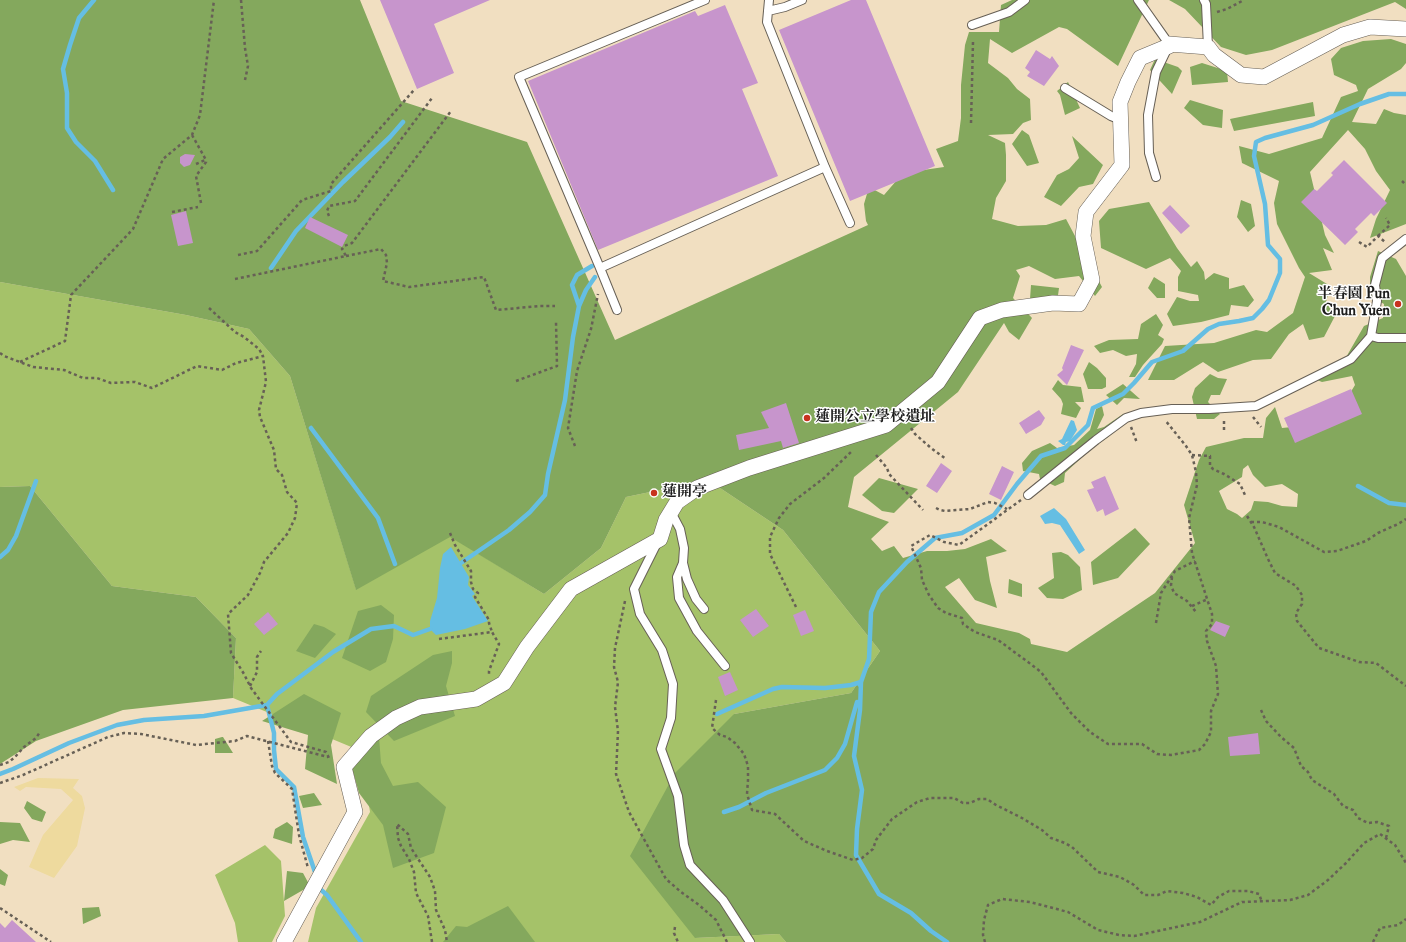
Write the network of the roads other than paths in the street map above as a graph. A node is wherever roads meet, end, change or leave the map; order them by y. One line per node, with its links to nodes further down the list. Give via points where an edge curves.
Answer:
1 (705, 0): 18 (lane, via 519,77)
2 (769, 0): 7 (lane)
3 (802, 0): 7 (lane)
4 (1025, 0): 8 (lane, via 1009,12)
5 (1138, 0): 10 (lane)
6 (1204, 0): 11 (lane)
7 (768, 11): 14 (lane, via 767,22)
8 (972, 25)
9 (1406, 30): 11 (street, via 1370,27 1343,35 1264,77 1241,75 1214,55)
10 (1169, 45): 11 (street); 13 (street, via 1140,58 1120,102); 15 (lane, via 1156,72 1148,115 1149,153)
11 (1208, 47)
12 (1064, 88): 13 (lane)
13 (1121, 120): 23 (street, via 1122,165 1086,212 1083,236 1092,280 1079,304 1053,303 1002,310 980,318 938,382 886,425 749,468 697,488 677,502)
14 (825, 167): 16 (lane); 18 (lane)
15 (1156, 177)
16 (850, 223)
17 (1406, 239): 20 (lane, via 1382,258 1375,285 1377,301)
18 (601, 271): 19 (lane)
19 (617, 310)
20 (1371, 336): 21 (lane); 22 (lane, via 1351,359 1256,406 1172,409 1140,413 1126,418)
21 (1406, 338)
22 (1028, 495)
23 (671, 512): 24 (street); 25 (lane, via 680,530 684,548)
24 (660, 539): 28 (street, via 571,589 527,647 504,683 476,699 420,707 396,718 371,736 344,768 355,812); 29 (lane, via 634,589 640,614 662,650 672,684 670,718 661,749 678,796 684,845 690,865 723,900)
25 (683, 562): 26 (lane, via 687,579 696,599); 27 (lane, via 677,578 679,598 697,630)
26 (704, 609)
27 (725, 666)
28 (284, 942)
29 (750, 942)

